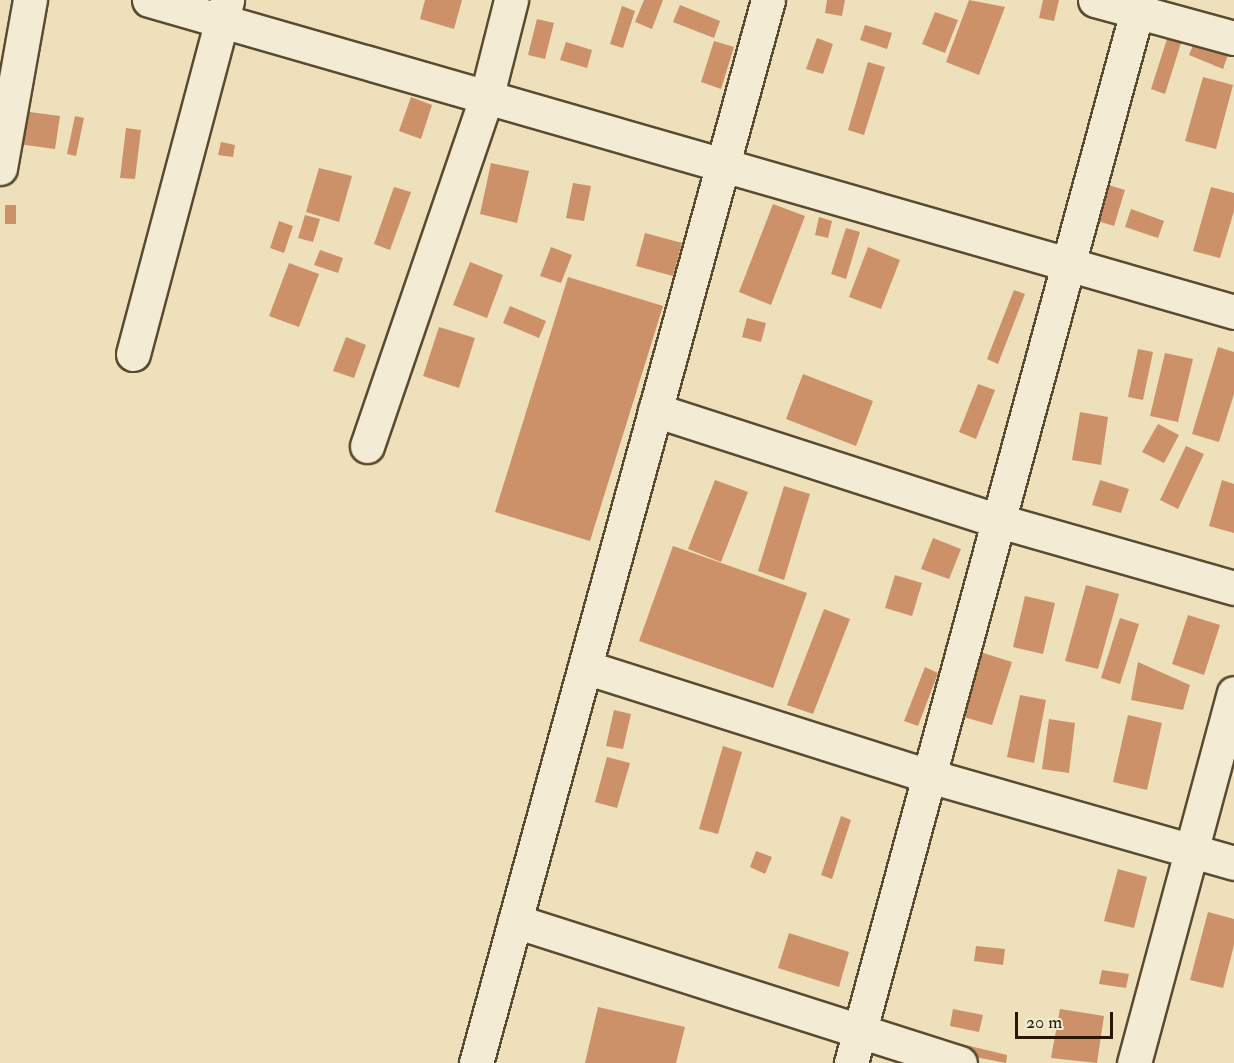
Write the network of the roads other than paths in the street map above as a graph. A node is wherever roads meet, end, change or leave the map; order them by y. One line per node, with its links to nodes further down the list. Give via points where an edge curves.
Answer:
1 (30, 0): 11 (street)
2 (149, 0): 7 (street)
3 (511, 0): 9 (street)
4 (768, 0): 10 (street)
5 (1095, 0): 6 (street)
6 (1138, 6): 8 (street); 12 (street)
7 (225, 10): 9 (street); 14 (street)
8 (1234, 38)
9 (487, 95): 10 (street); 16 (street)
10 (723, 162): 12 (street); 15 (street)
11 (0, 168)
12 (1068, 266): 13 (street); 17 (street)
13 (1234, 312)
14 (133, 354)
15 (655, 410): 17 (street); 19 (street)
16 (367, 446)
17 (999, 521): 18 (street); 21 (street)
18 (1234, 588)
19 (585, 667): 21 (street); 24 (street)
20 (1234, 693): 22 (street)
21 (929, 776): 22 (street); 25 (street)
22 (1191, 851): 23 (street); 28 (street)
23 (1234, 863)
24 (515, 921): 25 (street); 26 (street)
25 (855, 1048): 27 (street)
26 (476, 1063)
27 (960, 1063)
28 (1134, 1063)

